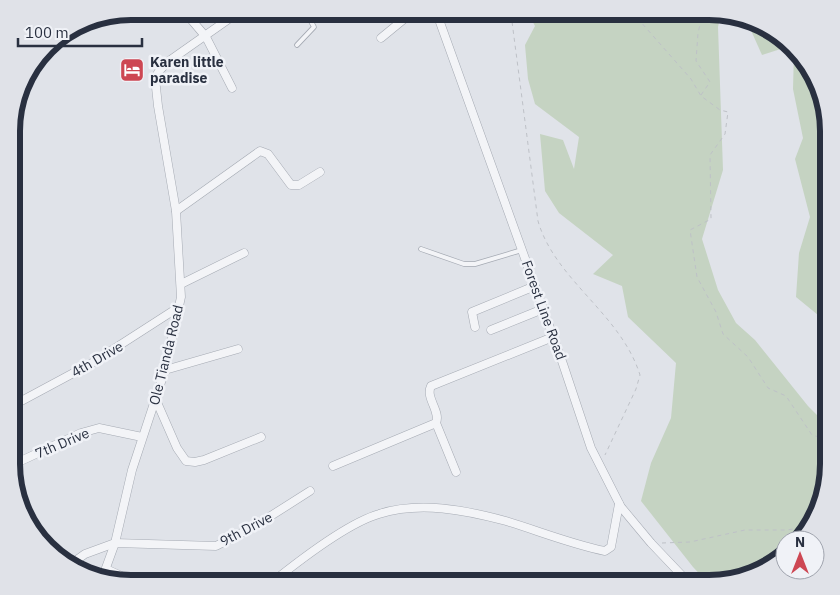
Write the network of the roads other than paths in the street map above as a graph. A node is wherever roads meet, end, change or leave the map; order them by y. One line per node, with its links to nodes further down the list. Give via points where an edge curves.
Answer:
1 (192, 20): 6 (street)
2 (228, 20): 6 (street, Ole Tianda Road)
3 (310, 20): 8 (lane, via 314,27)
4 (402, 20): 7 (street)
5 (439, 20): 13 (street, Forest Line Road)
6 (206, 37): 9 (street); 11 (street, Ole Tianda Road, via 169,61 155,78)
7 (381, 38)
8 (297, 46)
9 (232, 88)
10 (320, 172): 11 (street, via 299,185 291,184 268,154 260,150)
11 (176, 211): 15 (street, Ole Tianda Road)
12 (421, 249): 13 (lane, via 464,264 475,264)
13 (522, 250): 16 (street, Forest Line Road)
14 (244, 253): 15 (street)
15 (181, 284): 17 (street, Ole Tianda Road)
16 (534, 286): 18 (street, Forest Line Road); 19 (street, via 472,312)
17 (179, 307): 23 (street, Ole Tianda Road); 25 (street, 4th Drive, via 99,359)
18 (543, 309): 20 (street); 21 (street, Forest Line Road)
19 (475, 327)
20 (491, 330)
21 (553, 337): 26 (street, via 431,386 429,393 438,418); 33 (street, Forest Line Road, via 600,467)
22 (238, 349): 23 (street)
23 (165, 370): 24 (street, Ole Tianda Road)
24 (156, 400): 27 (street, Ole Tianda Road); 28 (street, via 186,461 204,460)
25 (20, 402)
26 (436, 423): 30 (street); 31 (street)
27 (142, 437): 29 (street, 7th Drive, via 99,428); 34 (street, Ole Tianda Road)
28 (261, 437)
29 (20, 460)
30 (333, 466)
31 (456, 472)
32 (310, 491): 34 (street, 9th Drive, via 216,546)
33 (619, 504): 37 (street, via 611,547 605,551 449,508 404,509 378,514 357,524); 38 (street, Forest Line Road)
34 (115, 543): 35 (street); 36 (street, Ole Tianda Road)
35 (76, 560)
36 (105, 572)
37 (283, 575)
38 (681, 575)

